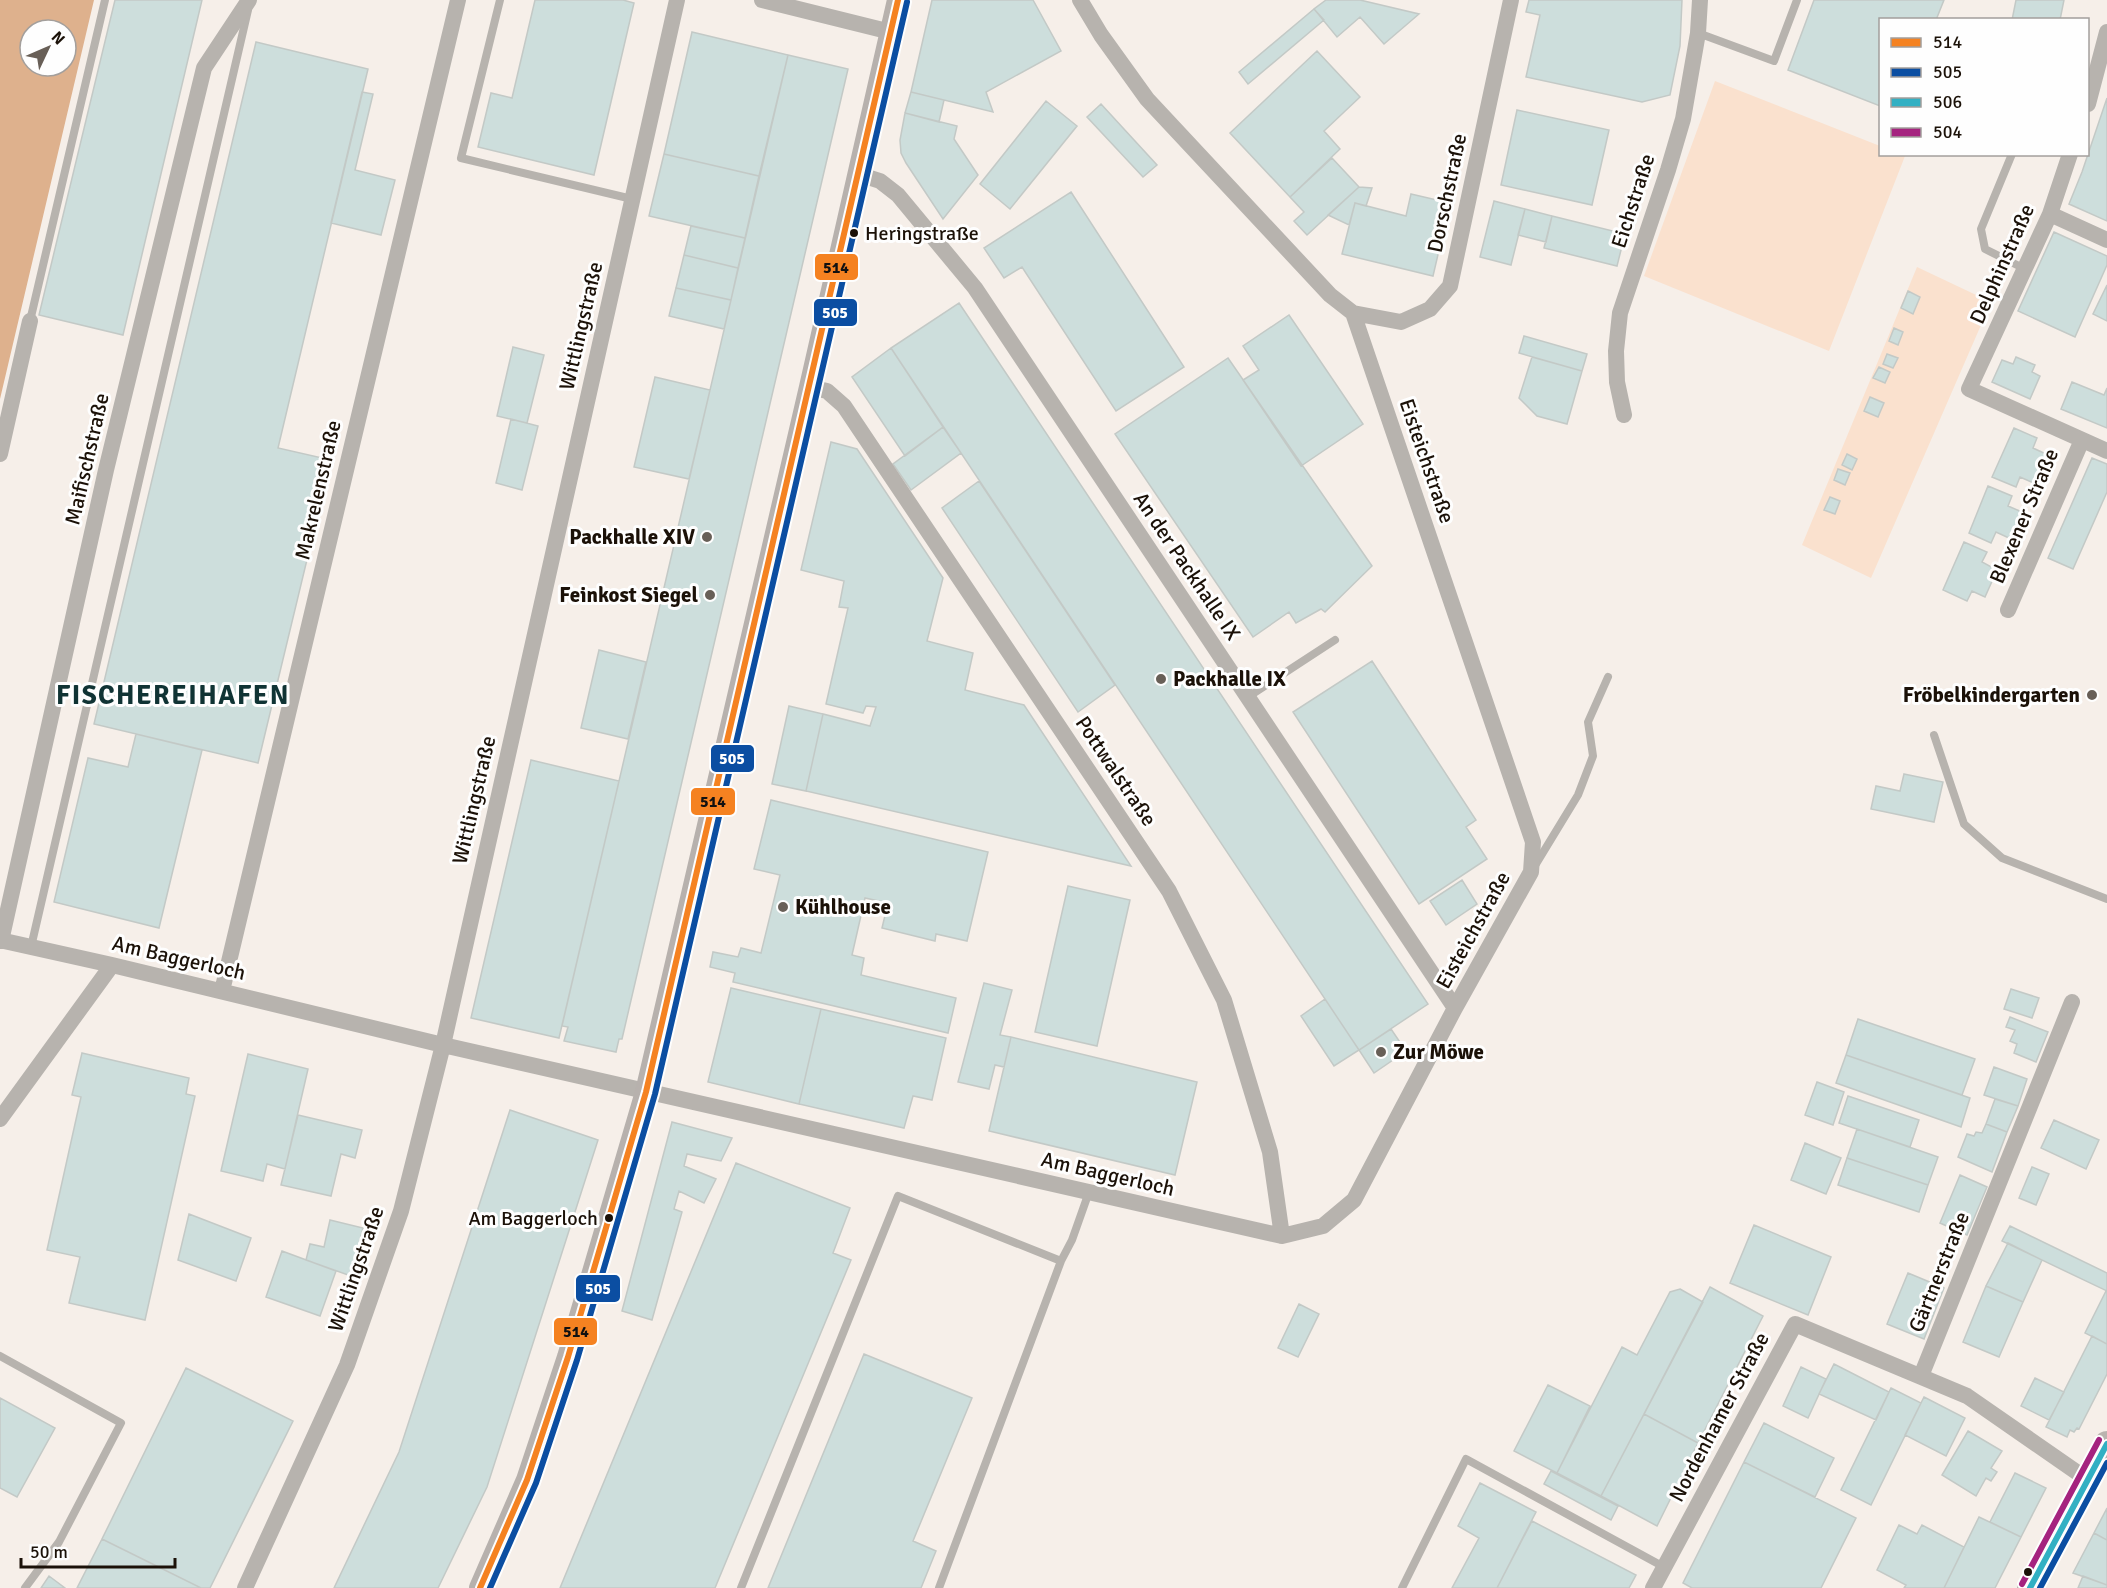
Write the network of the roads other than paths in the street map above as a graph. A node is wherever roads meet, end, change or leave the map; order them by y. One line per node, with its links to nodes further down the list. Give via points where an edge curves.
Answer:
1 (105, 0): 24 (lane)
2 (250, 0): 37 (street, Maifischstraße, via 204,68 106,470); 38 (lane)
3 (458, 0): 40 (street, Makrelenstraße)
4 (500, 0): 19 (lane, via 461,158)
5 (677, 0): 19 (street, Wittlingstraße)
6 (762, 0): 12 (street)
7 (898, 0): 12 (street)
8 (1080, 0): 23 (street, via 1147,99 1330,295)
9 (1511, 0): 23 (street, Dorschstraße, via 1450,286 1430,309 1401,322)
10 (1700, 0): 14 (street, Eichstraße)
11 (1797, 0): 14 (lane, via 1774,61)
12 (891, 32): 18 (street)
13 (2107, 32): 15 (street)
14 (1698, 33): 26 (street, Eichstraße, via 1683,119 1620,313 1617,382)
15 (2089, 100)
16 (2011, 156): 22 (lane, via 1981,229 1985,249)
17 (2069, 156): 20 (street, Delphinstraße)
18 (858, 174): 25 (street); 33 (street, An der Packhalle IX, via 880,181 898,195 975,288)
19 (632, 199): 43 (street, Wittlingstraße)
20 (2050, 213): 21 (street); 22 (street, Delphinstraße)
21 (2107, 240)
22 (2025, 269): 27 (street, Delphinstraße, via 1970,389)
23 (1353, 313): 35 (street, Eisteichstraße, via 1533,842)
24 (30, 321): 29 (street)
25 (810, 387): 44 (street); 47 (street, Pottwalstraße, via 827,391 844,406 1169,891 1224,1000 1270,1152)
26 (1624, 415)
27 (2082, 440): 28 (street); 30 (street, Blexener Straße)
28 (2107, 451)
29 (0, 454)
30 (2008, 610)
31 (1335, 640): 33 (lane)
32 (1608, 677): 35 (lane, via 1588,722 1593,756 1578,795)
33 (1248, 698): 42 (street, An der Packhalle IX)
34 (1934, 735): 36 (lane, via 1964,824 2002,858)
35 (1531, 872): 42 (street, Eisteichstraße)
36 (2107, 899)
37 (0, 940): 38 (street, Am Baggerloch)
38 (32, 947): 39 (street, Am Baggerloch)
39 (112, 965): 40 (street, Am Baggerloch); 45 (street)
40 (222, 991): 43 (street, Am Baggerloch)
41 (2072, 1002): 50 (street, Gärtnerstraße)
42 (1455, 1008): 47 (street, Am Baggerloch, via 1354,1200 1323,1226)
43 (443, 1045): 44 (street, Am Baggerloch); 55 (street, Wittlingstraße, via 401,1211 347,1365)
44 (646, 1092): 46 (street, Am Baggerloch); 56 (street, via 568,1357 527,1480)
45 (0, 1119)
46 (1089, 1192): 47 (street, Am Baggerloch); 48 (lane)
47 (1282, 1236)
48 (1062, 1261): 57 (lane, via 898,1196); 58 (lane)
49 (0, 1356): 54 (lane, via 121,1423 59,1542)
50 (1921, 1376): 52 (street, via 1967,1396); 53 (street, Nordenhamer Straße, via 1795,1324)
51 (2107, 1445): 52 (main road)
52 (2088, 1480): 61 (main road)
53 (1665, 1567): 59 (lane, via 1466,1459); 60 (street, Nordenhamer Straße)
54 (25, 1588)
55 (245, 1588)
56 (480, 1588)
57 (741, 1588)
58 (939, 1588)
59 (1401, 1588)
60 (1653, 1588)
61 (2030, 1588)

